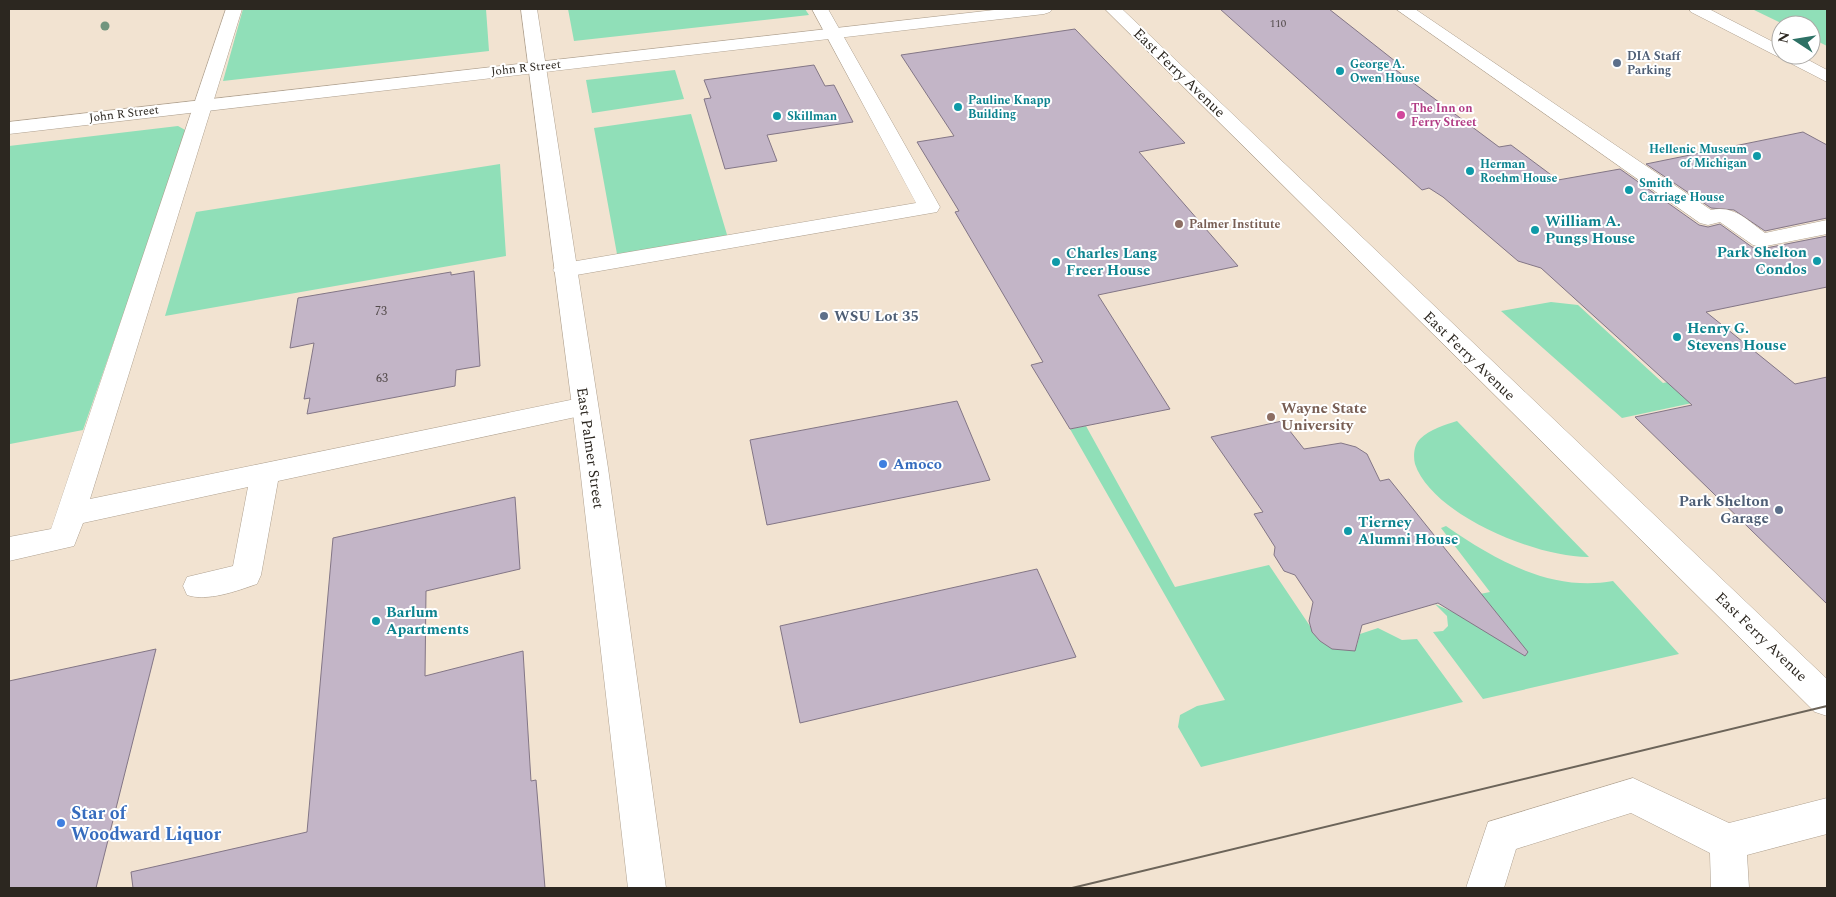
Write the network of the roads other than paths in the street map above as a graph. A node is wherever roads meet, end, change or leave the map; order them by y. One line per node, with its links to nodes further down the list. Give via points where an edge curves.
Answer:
1 (234, 9): 13 (street)
2 (529, 9): 11 (street, East Palmer Street)
3 (820, 9): 8 (street)
4 (1044, 9): 8 (street, John R Street)
5 (1113, 9): 22 (street, East Ferry Avenue)
6 (1404, 9): 15 (street, via 1708,218 1723,214 1761,240)
7 (1697, 9): 9 (street)
8 (833, 33): 11 (street, John R Street); 16 (street, via 929,207)
9 (1771, 47)
10 (1806, 65): 12 (street)
11 (537, 67): 13 (street, John R Street); 16 (street, East Palmer Street)
12 (1827, 76)
13 (204, 105): 14 (street, John R Street); 19 (street)
14 (9, 128)
15 (1827, 227)
16 (564, 270): 17 (street, East Palmer Street)
17 (585, 406): 18 (street); 25 (street, East Palmer Street)
18 (265, 473): 19 (street); 21 (street, via 246,575)
19 (71, 514): 20 (street, via 63,538)
20 (9, 549)
21 (198, 586)
22 (1827, 701)
23 (1827, 816): 24 (street)
24 (1728, 842): 26 (street, via 1633,795 1501,835); 27 (street)
25 (647, 888)
26 (1485, 888)
27 (1730, 888)

